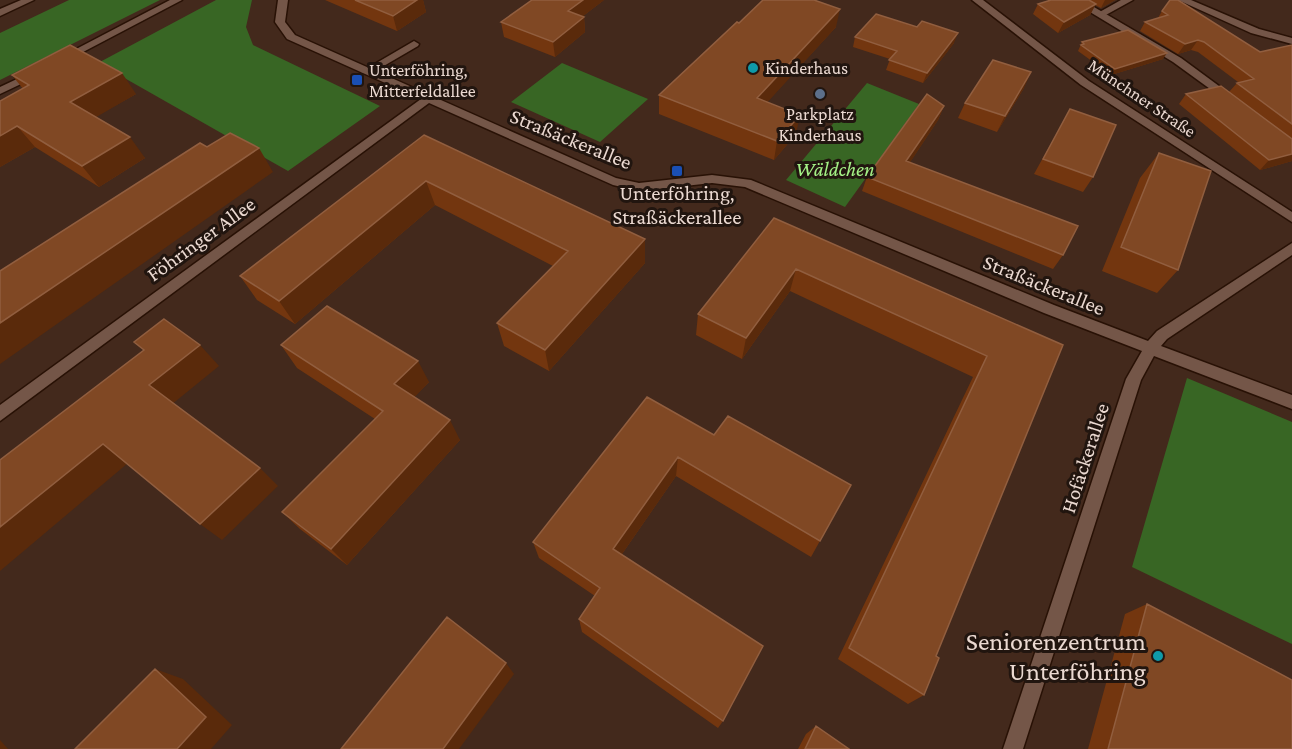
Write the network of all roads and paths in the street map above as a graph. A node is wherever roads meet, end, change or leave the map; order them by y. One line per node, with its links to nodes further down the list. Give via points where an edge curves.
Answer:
1 (30, 0): 8 (street)
2 (177, 0): 12 (street)
3 (283, 0): 14 (street, Straßäckerallee, via 280,22 291,37)
4 (977, 0): 18 (street, Münchner Straße, via 1085,83)
5 (1076, 0): 9 (street)
6 (1183, 0): 10 (street, via 1255,31)
7 (1120, 1): 9 (street)
8 (0, 13)
9 (1101, 14): 17 (street, via 1177,60)
10 (1292, 41)
11 (414, 44): 14 (street)
12 (52, 64)
13 (42, 69): 15 (street)
14 (366, 72): 16 (street, Straßäckerallee)
15 (0, 91)
16 (428, 99): 20 (street, Straßäckerallee, via 613,181 639,187 712,179 747,183); 22 (street, Föhringer Allee)
17 (1243, 109)
18 (1292, 218)
19 (1292, 248): 20 (street, Hofäckerallee, via 1162,335)
20 (1151, 348): 21 (street, Straßäckerallee); 23 (street, Hofäckerallee, via 1134,379)
21 (1292, 402)
22 (0, 414)
23 (1013, 749)

